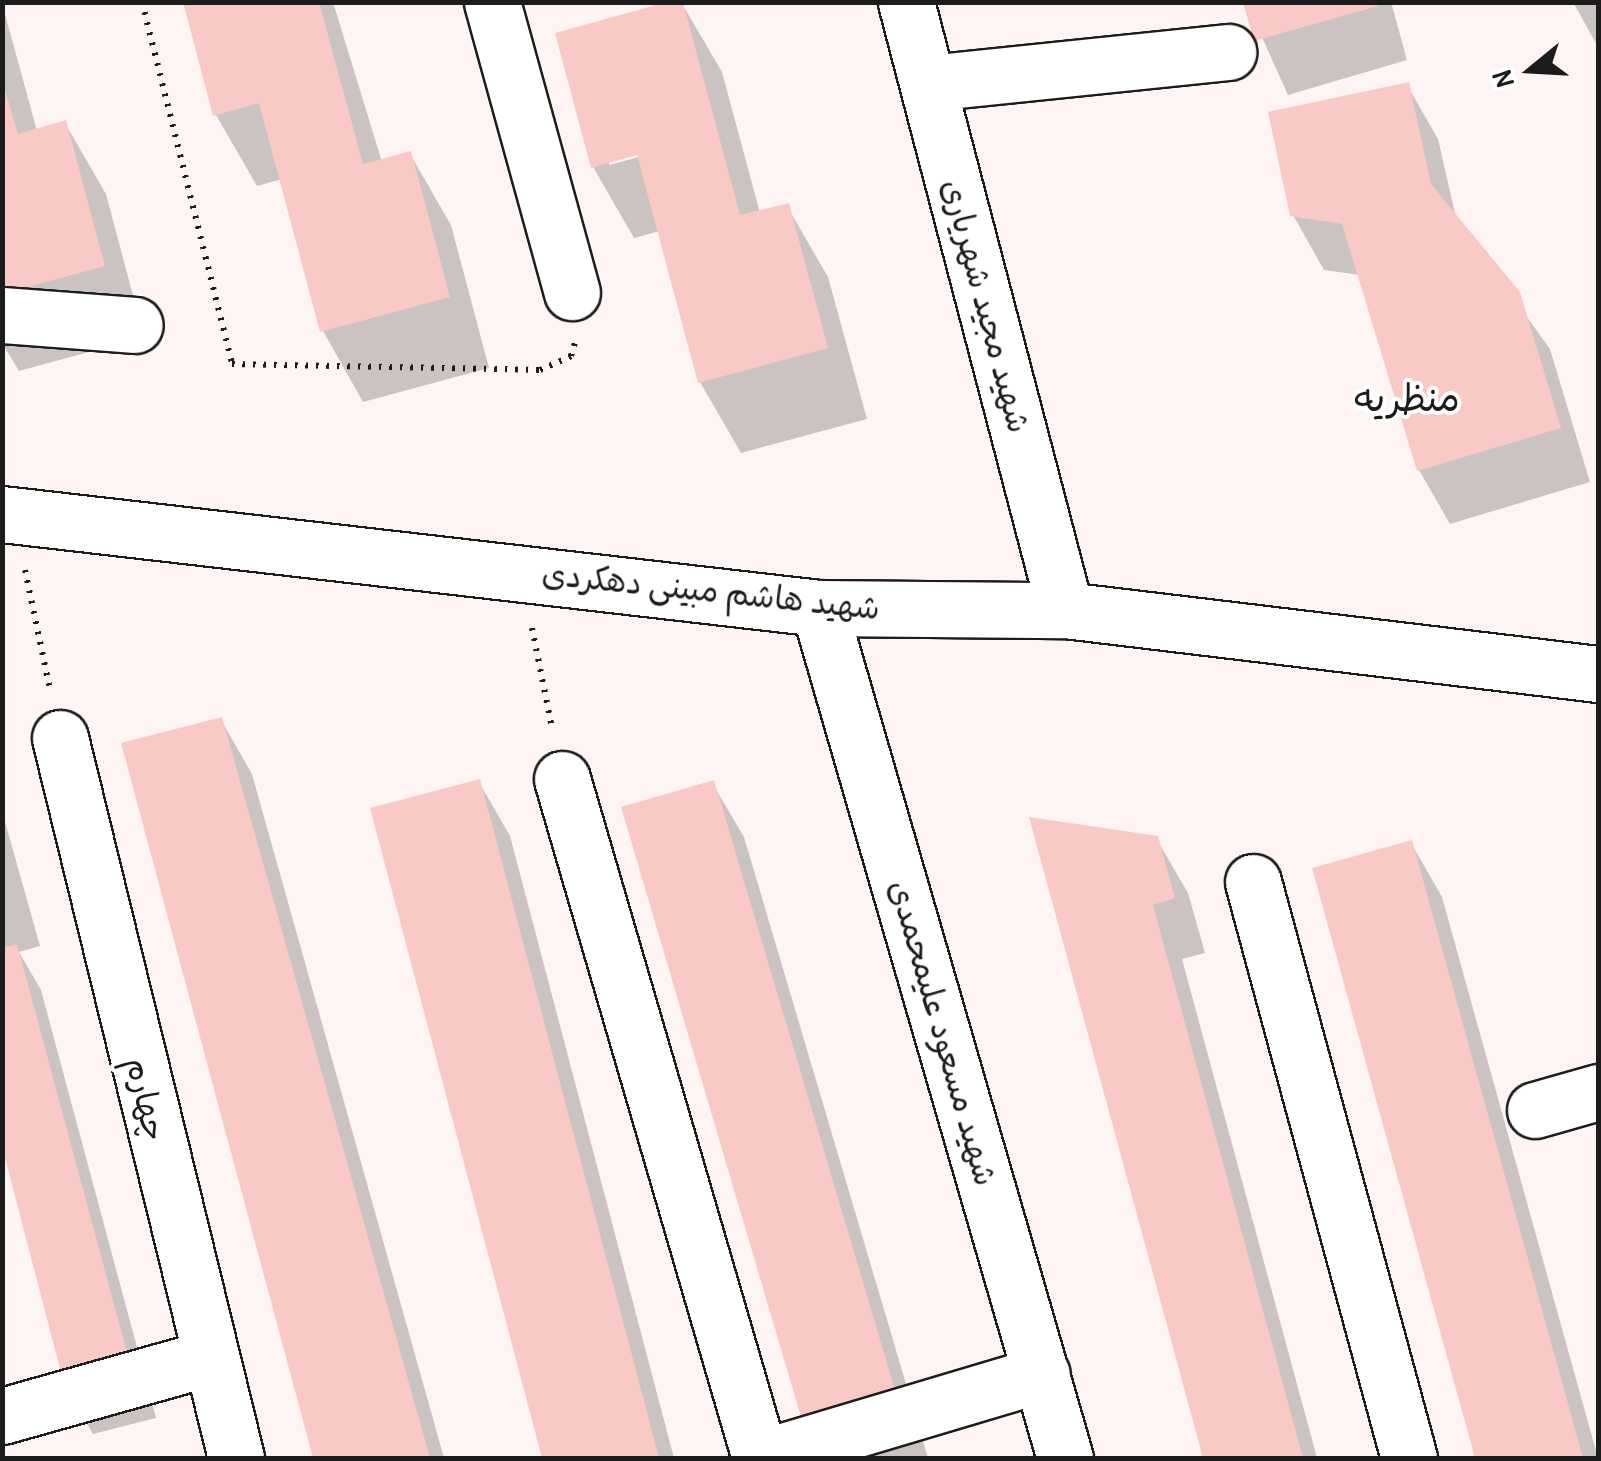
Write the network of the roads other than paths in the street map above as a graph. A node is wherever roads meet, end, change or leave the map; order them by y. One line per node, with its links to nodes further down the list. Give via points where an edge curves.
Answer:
1 (492, 2): 5 (street)
2 (906, 2): 4 (street, شهید مجید شهریاری)
3 (1228, 52): 4 (street)
4 (928, 83): 10 (street, شهید مجید شهریاری)
5 (572, 292)
6 (2, 315): 7 (street)
7 (135, 324)
8 (8, 514): 9 (street, شهید هاشم مبینی دهکردی)
9 (818, 608): 10 (street, شهید هاشم مبینی دهکردی); 18 (street, شهید مسعود علیمحمدی)
10 (1066, 610): 11 (street, شهید هاشم مبینی دهکردی)
11 (1598, 674)
12 (60, 738): 17 (street, چهارم)
13 (562, 778): 21 (street)
14 (1254, 882): 23 (street)
15 (1598, 1092): 16 (street)
16 (1535, 1110)
17 (208, 1358): 19 (street); 20 (street, چهارم)
18 (1042, 1374): 21 (street); 22 (street, شهید مسعود علیمحمدی)
19 (2, 1416)
20 (236, 1458)
21 (760, 1458)
22 (1065, 1458)
23 (1409, 1458)

